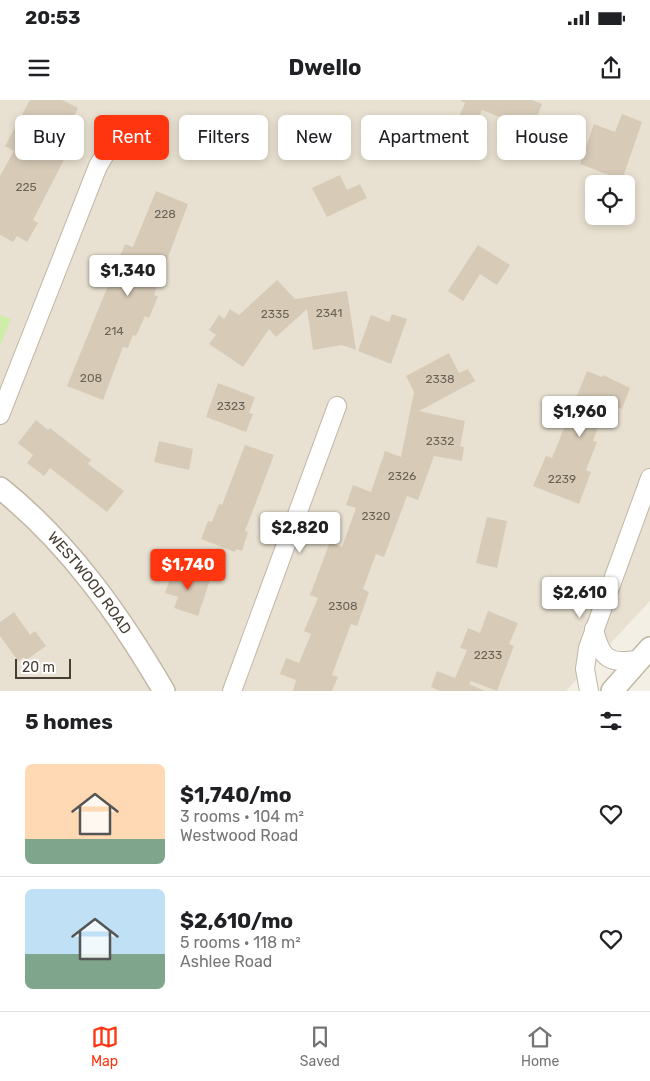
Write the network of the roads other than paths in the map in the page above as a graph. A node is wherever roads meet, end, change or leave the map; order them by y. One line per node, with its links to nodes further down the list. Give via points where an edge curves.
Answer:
1 (102, 160): 3 (street)
2 (337, 406): 9 (street)
3 (0, 415)
4 (650, 478): 6 (street)
5 (0, 488): 8 (street, WESTWOOD ROAD, via 45,527 70,555)
6 (594, 629): 7 (street, via 598,648 610,660 625,662); 10 (street, via 586,659)
7 (645, 654): 11 (street)
8 (164, 691)
9 (232, 691)
10 (588, 691)
11 (612, 691)

